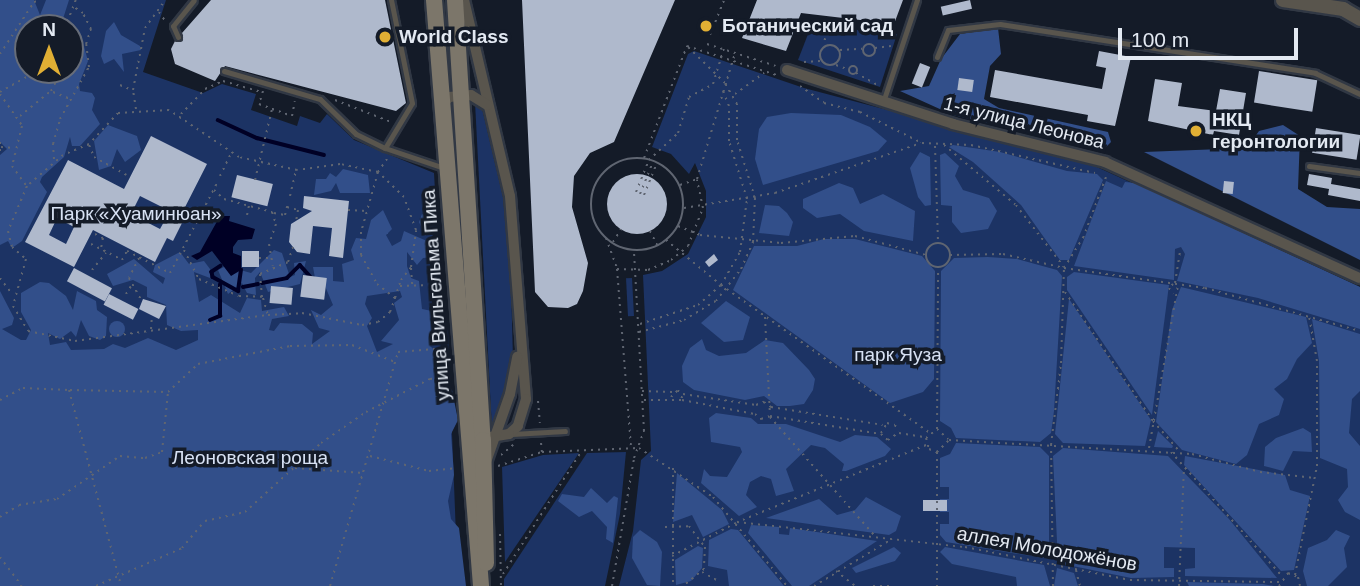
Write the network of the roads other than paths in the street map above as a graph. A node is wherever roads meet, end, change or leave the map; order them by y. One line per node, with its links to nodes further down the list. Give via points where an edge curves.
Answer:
1 (194, 0): 9 (lane, via 173,26)
2 (391, 0): 18 (lane, via 412,103)
3 (434, 0): 16 (main road, улица Вильгельма Пика)
4 (456, 0): 14 (main road, улица Вильгельма Пика)
5 (464, 0): 17 (street)
6 (917, 0): 15 (lane)
7 (1283, 0): 8 (street, via 1343,9)
8 (1360, 19)
9 (178, 37)
10 (937, 57): 13 (lane, via 948,30 1000,24 1315,73)
11 (224, 71): 18 (lane, via 320,99 356,134)
12 (783, 73): 15 (street, 1-я улица Леонова)
13 (1360, 94)
14 (460, 95): 16 (street, via 446,98); 17 (street, via 477,95); 27 (main road, улица Вильгельма Пика)
15 (883, 102): 22 (street, 1-я улица Леонова, via 1105,162)
16 (443, 105): 20 (main road, улица Вильгельма Пика)
17 (487, 105): 23 (street, via 510,196)
18 (385, 148): 20 (lane, via 439,169)
19 (1309, 166): 21 (lane)
20 (448, 168): 24 (main road, улица Вильгельма Пика)
21 (1360, 173)
22 (1360, 278)
23 (519, 337): 26 (street, via 526,398 519,426); 27 (street, via 510,394)
24 (467, 429): 27 (street, via 475,439); 28 (main road, улица Вильгельма Пика)
25 (565, 431): 26 (lane)
26 (509, 434): 27 (street)
27 (490, 439): 28 (main road, улица Вильгельма Пика, via 494,465)
28 (483, 586)

